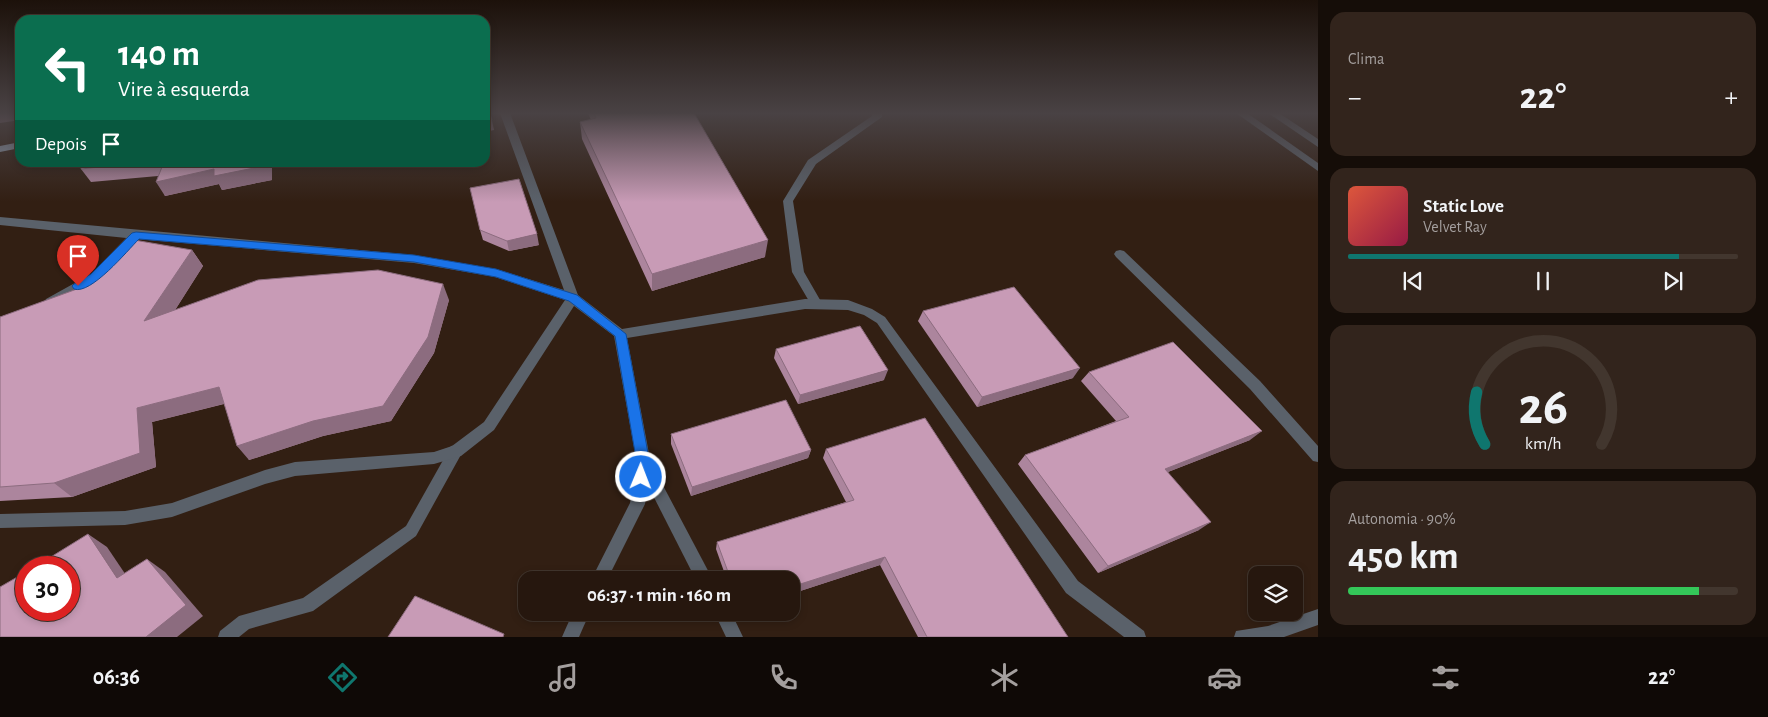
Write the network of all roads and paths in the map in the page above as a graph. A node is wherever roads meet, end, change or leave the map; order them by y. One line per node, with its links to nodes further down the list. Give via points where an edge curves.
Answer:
1 (516, 143): 10 (street)
2 (839, 143): 11 (street, via 812,162 788,201 798,272)
3 (1283, 143): 6 (street)
4 (15, 146): 5 (main road)
5 (0, 149)
6 (1318, 168)
7 (0, 221): 8 (street)
8 (136, 236): 10 (street, via 414,259 496,273); 12 (street, via 95,277)
9 (1120, 254): 15 (street, via 1255,385)
10 (573, 298): 13 (street); 14 (street, via 489,426)
11 (817, 305): 13 (street, via 805,304); 27 (street, via 848,305 881,320 1072,587)
12 (36, 310)
13 (620, 334): 16 (street)
14 (456, 451): 17 (street, via 434,458 295,469 172,510 124,518); 24 (street, via 411,531 306,605 245,622)
15 (1318, 456)
16 (644, 464): 18 (street, via 637,504); 19 (street)
17 (0, 521)
18 (604, 571)
19 (700, 571)
20 (1318, 617): 23 (street)
21 (578, 621): 25 (street)
22 (727, 621): 26 (street)
23 (1269, 636): 28 (street)
24 (226, 637)
25 (570, 637)
26 (735, 637)
27 (1138, 637)
28 (1242, 637)

